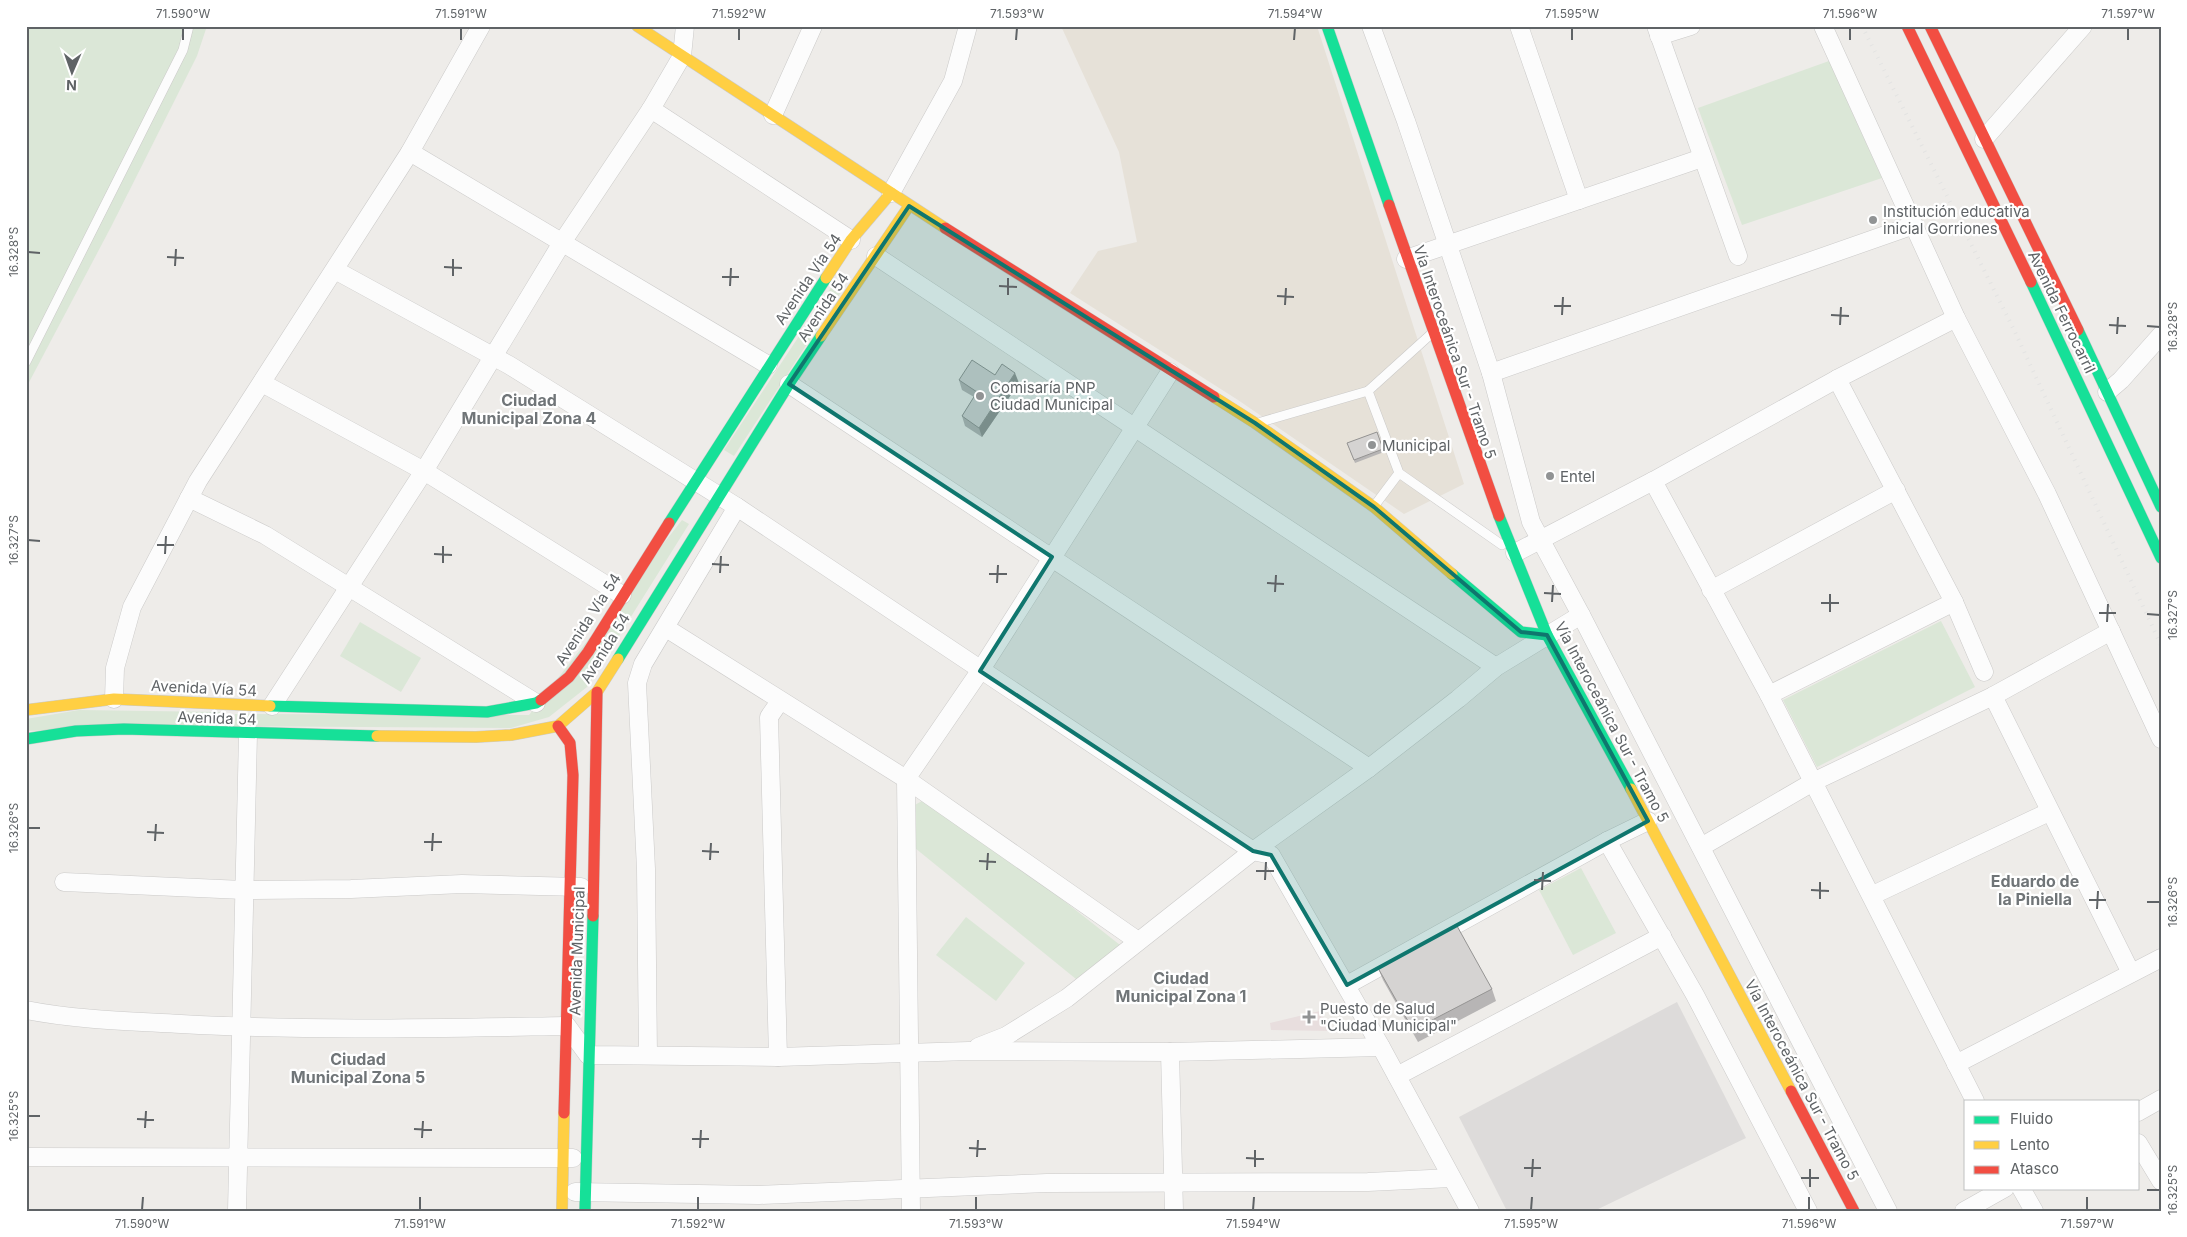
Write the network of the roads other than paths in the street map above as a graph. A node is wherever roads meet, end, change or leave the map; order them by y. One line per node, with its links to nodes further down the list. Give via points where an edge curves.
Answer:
1 (189, 26): 37 (lane, via 184,50)
2 (481, 26): 20 (street)
3 (637, 26): 16 (main road)
4 (684, 26): 16 (street)
5 (813, 26): 18 (street)
6 (968, 26): 22 (street, via 953,81)
7 (1327, 26): 31 (main road, Vía Interoceánica Sur - Tramo 5)
8 (1372, 26): 28 (street)
9 (1519, 26): 23 (street)
10 (1691, 26): 15 (street)
11 (1823, 26): 25 (street)
12 (1907, 26): 61 (main road, Avenida Ferrocarril)
13 (1930, 26): 19 (main road, Avenida Ferrocarril)
14 (2084, 26): 19 (street)
15 (1658, 31): 21 (street)
16 (682, 56): 17 (street); 18 (main road)
17 (651, 108): 26 (street); 27 (street)
18 (773, 115): 22 (main road)
19 (1984, 139): 45 (main road, Avenida Ferrocarril)
20 (410, 152): 27 (street); 32 (street)
21 (1702, 158): 23 (street); 30 (street)
22 (891, 193): 24 (main road); 26 (main road, Avenida Vía 54)
23 (1579, 200): 28 (street)
24 (909, 206): 29 (main road, Avenida 54); 39 (main road)
25 (1914, 225): 33 (street); 40 (street)
26 (851, 240): 38 (main road, Avenida Vía 54)
27 (563, 241): 36 (street); 38 (street)
28 (1448, 246): 31 (street); 40 (street)
29 (876, 256): 43 (main road, Avenida 54); 47 (street)
30 (1738, 256)
31 (1406, 259): 34 (main road, Vía Interoceánica Sur - Tramo 5)
32 (335, 270): 36 (street); 42 (street)
33 (1956, 318): 41 (street); 68 (street, via 2047,494)
34 (1432, 333): 44 (lane); 59 (main road, Vía Interoceánica Sur - Tramo 5, via 1490,494)
35 (2161, 335): 45 (street)
36 (493, 357): 48 (street); 50 (street)
37 (26, 362)
38 (768, 365): 50 (main road, Avenida Vía 54)
39 (1170, 372): 46 (main road); 47 (street)
40 (1491, 374): 58 (street, via 1531,522)
41 (1837, 379): 51 (street); 52 (street)
42 (262, 384): 48 (street); 54 (street)
43 (789, 384): 53 (main road, Avenida 54); 60 (street)
44 (1368, 391): 46 (lane); 49 (lane)
45 (2107, 392): 57 (main road, Avenida Ferrocarril)
46 (1255, 423): 56 (main road)
47 (1136, 426): 60 (street); 70 (street)
48 (424, 471): 62 (street); 64 (street)
49 (1399, 473): 56 (lane); 59 (lane)
50 (695, 481): 53 (street); 64 (main road, Avenida Vía 54)
51 (1653, 481): 58 (street); 63 (street)
52 (1896, 490): 63 (street); 65 (street)
53 (719, 496): 55 (street); 73 (main road, Avenida 54)
54 (189, 498): 62 (street, via 265,535); 76 (street, via 132,607 115,668)
55 (737, 507): 67 (street); 71 (street)
56 (1374, 507): 69 (main road, via 1521,632)
57 (2161, 507)
58 (1541, 539): 59 (street); 66 (street)
59 (1515, 553): 69 (main road, Vía Interoceánica Sur - Tramo 5)
60 (1052, 557): 71 (street); 85 (street)
61 (2161, 558)
62 (348, 588): 78 (street); 79 (street)
63 (1711, 590): 74 (street)
64 (622, 595): 78 (main road, Avenida Vía 54, via 569,677)
65 (1954, 602): 72 (street); 74 (street)
66 (1581, 615): 69 (street); 91 (street)
67 (666, 628): 77 (street); 111 (street, via 643,664 637,684 646,869)
68 (2111, 631): 75 (street); 83 (street)
69 (1547, 635): 70 (street); 89 (main road, Vía Interoceánica Sur - Tramo 5)
70 (1496, 667): 85 (street)
71 (980, 671): 86 (street); 92 (street)
72 (1984, 672)
73 (597, 692): 81 (main road, Avenida 54); 95 (main road, Avenida Municipal)
74 (1769, 695): 87 (street)
75 (1992, 696): 87 (street); 88 (street)
76 (114, 699): 79 (main road, Avenida Vía 54); 80 (main road, Avenida Vía 54)
77 (780, 700): 86 (street); 112 (street, via 769,717)
78 (536, 703): 79 (main road, Avenida Vía 54, via 486,712)
79 (272, 706)
80 (26, 710)
81 (558, 726): 82 (main road, Avenida 54, via 511,735 476,737); 94 (main road, Avenida Municipal, via 570,743 572,754)
82 (248, 734): 84 (main road, Avenida 54, via 124,729); 96 (street)
83 (2161, 738)
84 (26, 739)
85 (1369, 768): 92 (street)
86 (906, 779): 99 (street); 108 (street)
87 (1813, 782): 91 (street); 97 (street)
88 (2049, 812): 97 (street); 101 (street)
89 (1648, 822): 90 (street); 138 (main road, Vía Interoceánica Sur - Tramo 5)
90 (1607, 841): 98 (street); 102 (street)
91 (1701, 848): 139 (street)
92 (1253, 850): 99 (street); 102 (street, via 1271,855)
93 (64, 882): 96 (street)
94 (571, 887): 95 (street); 96 (street, via 462,884 351,890); 104 (main road, Avenida Municipal)
95 (594, 887): 110 (main road, Avenida Municipal)
96 (243, 890): 105 (street)
97 (1873, 896): 113 (street)
98 (1662, 936): 114 (street); 137 (street)
99 (1138, 941): 107 (street, via 1035,1020)
100 (2161, 958): 101 (street)
101 (2131, 973): 113 (street)
102 (1346, 985): 106 (street)
103 (26, 1010): 105 (street, via 64,1018)
104 (567, 1026): 105 (street); 110 (street); 121 (main road, Avenida Municipal)
105 (242, 1027): 120 (street)
106 (1381, 1047): 109 (street); 114 (street)
107 (969, 1051): 108 (street); 109 (street)
108 (908, 1052): 112 (street); 126 (street)
109 (1170, 1052): 125 (street)
110 (588, 1055): 111 (street); 122 (main road, Avenida Municipal)
111 (648, 1055): 112 (street)
112 (778, 1057)
113 (1956, 1064): 116 (street)
114 (1397, 1076): 123 (street)
115 (2161, 1099): 117 (street)
116 (1974, 1100)
117 (2140, 1111)
118 (2140, 1146): 124 (street)
119 (26, 1158): 120 (street)
120 (238, 1158): 121 (street); 131 (street)
121 (563, 1158): 122 (street); 129 (main road, Avenida Municipal)
122 (586, 1159): 130 (main road, Avenida Municipal)
123 (1452, 1178): 125 (street, via 1368,1182); 136 (street)
124 (2161, 1181)
125 (1174, 1182): 126 (street); 135 (street)
126 (912, 1189): 130 (street, via 759,1195); 134 (street)
127 (2001, 1190): 140 (street)
128 (2022, 1190): 141 (street)
129 (562, 1192): 130 (street); 132 (main road, Avenida Municipal)
130 (585, 1192): 133 (main road, Avenida Municipal)
131 (237, 1211)
132 (562, 1211)
133 (585, 1211)
134 (911, 1211)
135 (1174, 1211)
136 (1470, 1211)
137 (1808, 1211)
138 (1854, 1211)
139 (1888, 1211)
140 (1964, 1211)
141 (2034, 1211)

